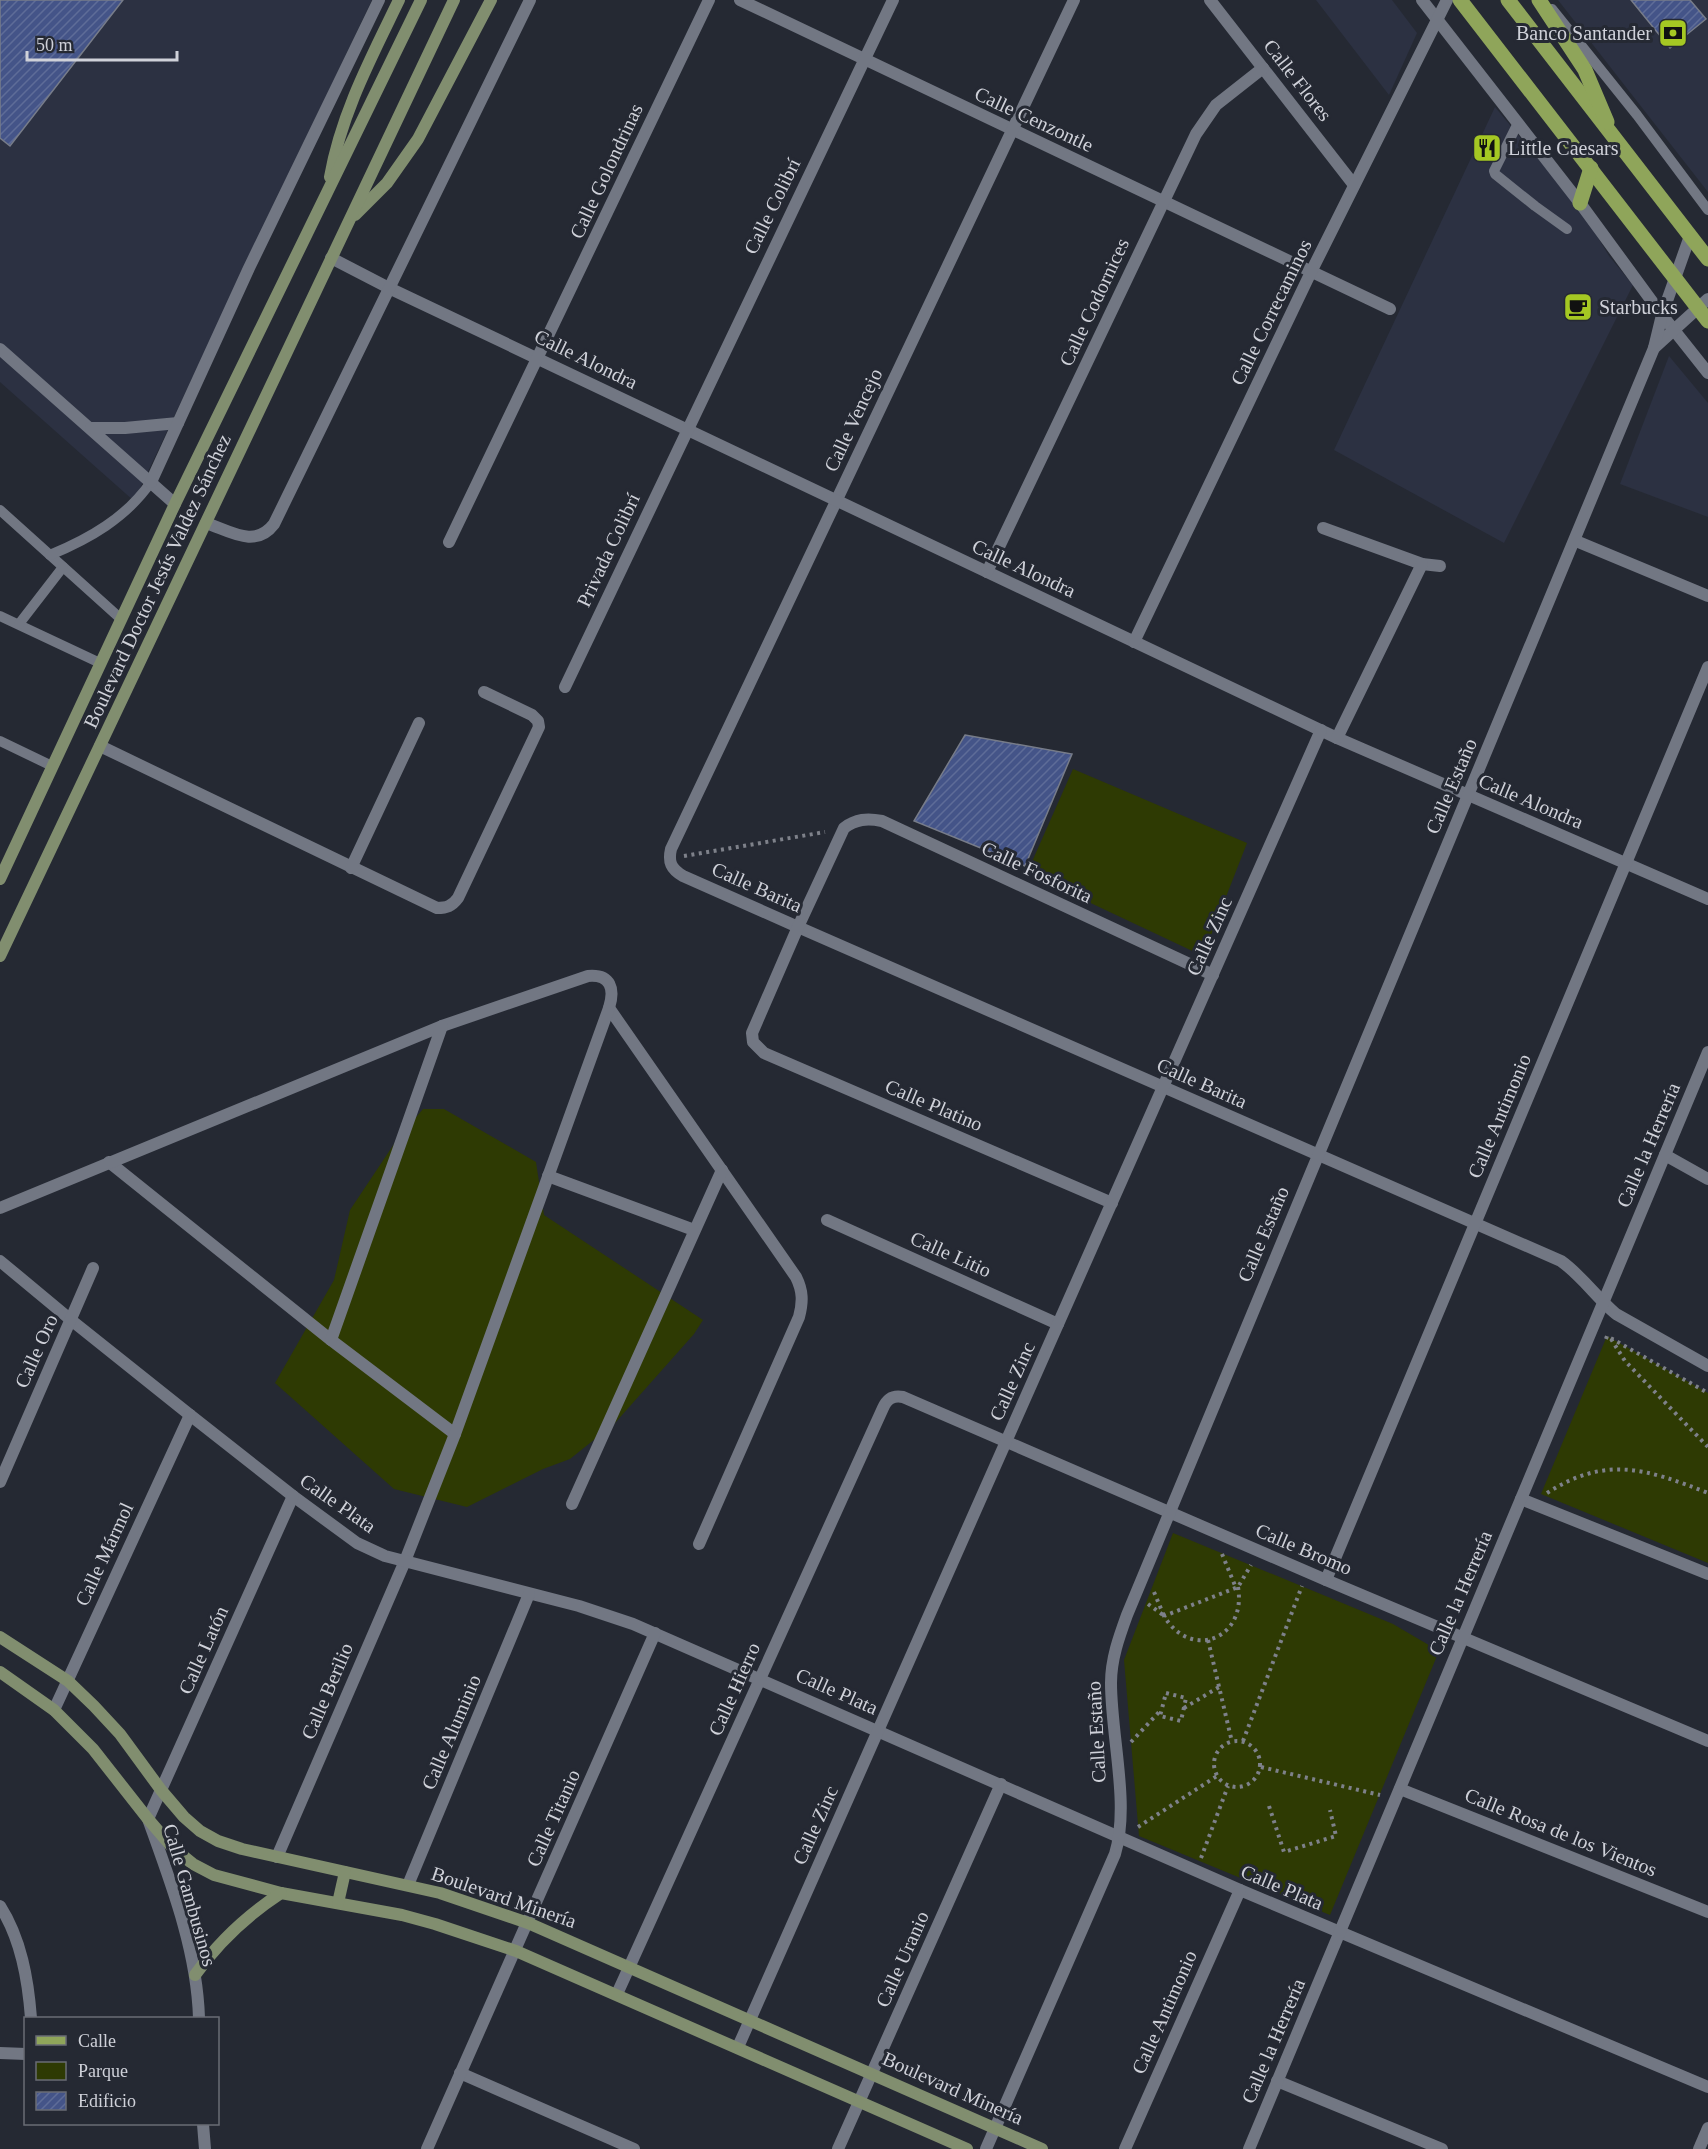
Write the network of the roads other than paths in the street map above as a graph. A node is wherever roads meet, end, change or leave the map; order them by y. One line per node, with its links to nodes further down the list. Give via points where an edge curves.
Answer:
1 (378, 0): 47 (street)
2 (399, 0): 26 (street, Boulevard Doctor Jesús Valdez Sánchez, via 348,109)
3 (421, 0): 26 (street, Boulevard Doctor Jesús Valdez Sánchez)
4 (454, 0): 30 (street, Boulevard Doctor Jesús Valdez Sánchez)
5 (491, 0): 30 (street, Boulevard Doctor Jesús Valdez Sánchez, via 405,160)
6 (530, 0): 37 (street)
7 (709, 0): 45 (street, Calle Golondrinas)
8 (740, 0): 19 (street, Calle Cenzontle)
9 (893, 0): 19 (street, Calle Colibrí)
10 (1074, 0): 22 (street, Calle Vencejo)
11 (1210, 0): 20 (street, Calle Flores)
12 (1422, 0): 18 (street)
13 (1447, 0): 18 (street, Calle Correcaminos)
14 (1460, 0): 24 (main road)
15 (1508, 0): 23 (main road)
16 (1539, 0): 23 (main road, via 1586,70)
17 (1545, 0): 29 (lane)
18 (1437, 19): 21 (street); 25 (street, Calle Correcaminos)
19 (864, 60): 22 (street, Calle Cenzontle); 49 (street, Calle Colibrí)
20 (1263, 68): 25 (street, Calle Flores); 27 (street, Calle Codornices, via 1216,105 1205,119)
21 (1518, 123): 28 (street); 31 (lane, via 1494,171)
22 (1012, 130): 27 (street, Calle Cenzontle); 51 (street, Calle Vencejo)
23 (1611, 133): 32 (main road)
24 (1591, 168): 28 (main road); 36 (main road)
25 (1354, 185): 35 (street, Calle Correcaminos)
26 (327, 190): 52 (street, Boulevard Doctor Jesús Valdez Sánchez)
27 (1163, 202): 35 (street, Calle Cenzontle); 62 (street, Calle Codornices)
28 (1580, 202): 40 (street)
29 (1708, 210)
30 (348, 222): 33 (street, Boulevard Doctor Jesús Valdez Sánchez)
31 (1567, 229)
32 (1690, 236): 34 (main road); 36 (street, Calle Estaño)
33 (331, 258): 37 (street, Calle Alondra); 54 (street, Boulevard Doctor Jesús Valdez Sánchez)
34 (1708, 259)
35 (1311, 272): 39 (street, Calle Cenzontle); 67 (street, Calle Correcaminos)
36 (1675, 276): 38 (main road); 40 (street, Calle Estaño)
37 (391, 289): 45 (street, Calle Alondra); 54 (street, via 267,534 248,537)
38 (1703, 303): 41 (main road); 42 (street, Calle Estaño)
39 (1390, 309)
40 (1662, 315): 42 (street); 43 (street, Calle Estaño)
41 (1708, 321)
42 (1673, 330): 43 (street, Calle Estaño); 46 (street)
43 (1654, 348): 56 (street, Calle Estaño)
44 (0, 349): 48 (street)
45 (538, 358): 49 (street, Calle Alondra); 57 (street, Calle Golondrinas)
46 (1708, 373)
47 (178, 423): 48 (street); 50 (street)
48 (91, 428): 50 (street)
49 (686, 429): 51 (street, Calle Alondra); 70 (street, Privada Colibrí)
50 (151, 482): 52 (street); 58 (lane, via 120,516)
51 (836, 501): 62 (street, Calle Alondra); 79 (street, Calle Vencejo)
52 (175, 504): 65 (street, Boulevard Doctor Jesús Valdez Sánchez)
53 (0, 510): 58 (lane)
54 (206, 523): 76 (street, Boulevard Doctor Jesús Valdez Sánchez)
55 (1323, 528): 59 (street)
56 (1575, 541): 63 (street); 78 (street, Calle Estaño)
57 (449, 542)
58 (50, 555): 61 (lane)
59 (1422, 564): 60 (street); 74 (street)
60 (1440, 566)
61 (63, 567): 65 (lane); 66 (lane)
62 (987, 572): 67 (street, Calle Alondra)
63 (1708, 597)
64 (0, 616): 66 (lane)
65 (121, 619): 68 (street, Boulevard Doctor Jesús Valdez Sánchez)
66 (19, 624): 68 (lane)
67 (1134, 642): 73 (street, Calle Alondra)
68 (100, 663): 77 (street, Boulevard Doctor Jesús Valdez Sánchez)
69 (1708, 667): 80 (street, Calle Antimonio)
70 (565, 687)
71 (484, 692): 81 (street, via 532,715 539,727 458,898 446,908 437,908)
72 (419, 723): 81 (street)
73 (1321, 730): 74 (street, Calle Alondra); 86 (street, Calle Zinc)
74 (1337, 738): 78 (street, Calle Alondra)
75 (0, 741): 77 (lane)
76 (100, 746): 81 (street); 85 (street, Boulevard Doctor Jesús Valdez Sánchez)
77 (52, 766): 82 (street, Boulevard Doctor Jesús Valdez Sánchez)
78 (1468, 796): 80 (street, Calle Alondra); 91 (street, Calle Estaño)
79 (669, 858): 84 (street, Calle Barita, via 675,872)
80 (1626, 863): 83 (street, Calle Alondra); 100 (street, Calle Antimonio)
81 (351, 868)
82 (0, 879)
83 (1708, 899)
84 (798, 927): 86 (street, Calle Fosforita, via 844,828 862,819 882,821); 90 (street, Calle Barita); 97 (street, Calle Platino, via 752,1033 753,1042 764,1053)
85 (0, 956)
86 (1213, 975): 90 (street, Calle Zinc)
87 (609, 1008): 88 (street, via 611,986 605,979 588,976); 94 (street); 95 (street, Calle Berilio)
88 (442, 1026): 93 (street); 107 (street)
89 (1708, 1052): 92 (street, Calle la Herrería)
90 (1163, 1087): 91 (street, Calle Barita); 97 (street, Calle Zinc)
91 (1318, 1154): 100 (street, Calle Barita); 117 (street, Calle Estaño)
92 (1665, 1155): 96 (street); 104 (street, Calle la Herrería)
93 (109, 1162): 98 (street); 107 (street)
94 (722, 1170): 101 (street); 118 (street, via 796,1277 803,1304)
95 (548, 1176): 101 (street); 111 (street, Calle Berilio)
96 (1708, 1179)
97 (1112, 1203): 106 (street, Calle Zinc)
98 (0, 1208)
99 (827, 1220): 106 (street, Calle Litio)
100 (1476, 1223): 104 (street, Calle Barita, via 1561,1261); 121 (street, Calle Antimonio)
101 (694, 1230): 116 (street)
102 (0, 1261): 105 (street, Calle Plata)
103 (93, 1268): 105 (street, Calle Oro)
104 (1604, 1303): 108 (street, Calle Barita, via 1616,1314); 115 (street, Calle la Herrería)
105 (71, 1320): 110 (street, Calle Plata); 113 (street, Calle Oro)
106 (1058, 1324): 112 (street, Calle Zinc)
107 (331, 1340): 111 (street)
108 (1708, 1366)
109 (886, 1401): 112 (street, Calle Bromo, via 903,1396); 127 (street, Calle Hierro)
110 (190, 1415): 114 (street, Calle Plata); 128 (street, Calle Mármol)
111 (454, 1434): 119 (street, Calle Berilio)
112 (1006, 1442): 117 (street, Calle Bromo); 130 (street, Calle Zinc)
113 (0, 1482)
114 (293, 1496): 119 (street, Calle Plata, via 357,1543); 134 (street, Calle Latón)
115 (1521, 1499): 120 (street); 125 (street, Calle la Herrería)
116 (572, 1504)
117 (1169, 1513): 121 (street, Calle Bromo); 136 (street, Calle Estaño, via 1113,1660)
118 (699, 1544)
119 (405, 1561): 122 (street, Calle Plata); 137 (street, Calle Berilio)
120 (1708, 1574)
121 (1326, 1580): 125 (street, Calle Bromo)
122 (529, 1594): 123 (street, Calle Plata, via 609,1615); 139 (street, Calle Aluminio)
123 (655, 1633): 127 (street, Calle Plata); 145 (street, Calle Titanio)
124 (0, 1637): 128 (street, Boulevard Minería)
125 (1462, 1638): 131 (street, Calle Bromo); 133 (street, Calle la Herrería)
126 (0, 1672): 129 (street)
127 (760, 1678): 130 (street, Calle Plata); 148 (street, Calle Hierro)
128 (68, 1681): 129 (street, Calle Mármol); 134 (street, Boulevard Minería, via 120,1734)
129 (54, 1710): 135 (street, via 93,1749)
130 (878, 1730): 132 (street, Calle Plata); 153 (street, Calle Zinc)
131 (1708, 1741)
132 (1001, 1784): 136 (street, Calle Plata); 158 (street, Calle Uranio)
133 (1400, 1789): 144 (street, Calle Rosa de los Vientos); 146 (street, Calle la Herrería)
134 (161, 1790): 135 (street, Calle Latón); 137 (street, Boulevard Minería, via 200,1831 242,1850)
135 (147, 1819): 141 (street, via 172,1847 207,1871); 149 (street, Calle Gambusinos, via 183,1922)
136 (1120, 1837): 140 (street, Calle Plata); 163 (street, Calle Estaño)
137 (277, 1857): 138 (street, Boulevard Minería)
138 (345, 1872): 139 (street, Boulevard Minería); 142 (street)
139 (408, 1885): 145 (street, Boulevard Minería)
140 (1240, 1890): 146 (street, Calle Plata); 172 (street, Calle Antimonio)
141 (281, 1893): 142 (street); 149 (street, via 233,1929)
142 (338, 1903): 147 (street, via 402,1915)
143 (0, 1905): 151 (street, via 24,1967)
144 (1708, 1912)
145 (528, 1923): 147 (street, Calle Titanio); 148 (street, Boulevard Minería)
146 (1340, 1933): 159 (street, Calle la Herrería); 160 (street, Calle Plata)
147 (516, 1951): 150 (street); 157 (street, Calle Titanio)
148 (629, 1966): 150 (street, Calle Hierro); 153 (street, Boulevard Minería)
149 (195, 1976): 152 (street, Calle Gambusinos)
150 (617, 1994): 154 (street)
151 (31, 2017)
152 (199, 2017)
153 (750, 2020): 154 (street, Calle Zinc); 158 (street, Boulevard Minería)
154 (738, 2047): 161 (street)
155 (0, 2053): 156 (street)
156 (24, 2054)
157 (460, 2073): 166 (street, Calle Titanio); 167 (street)
158 (872, 2074): 161 (street, Calle Uranio); 163 (street, Boulevard Minería)
159 (1277, 2081): 173 (street, Calle la Herrería); 174 (street)
160 (1708, 2087)
161 (860, 2101): 168 (street, Calle Uranio); 169 (street)
162 (204, 2125): 165 (street)
163 (995, 2128): 170 (street, Calle Estaño); 171 (street, Boulevard Minería)
164 (1708, 2128): 175 (street)
165 (205, 2149)
166 (426, 2149)
167 (634, 2149)
168 (838, 2149)
169 (967, 2149)
170 (986, 2149)
171 (1042, 2149)
172 (1125, 2149)
173 (1249, 2149)
174 (1442, 2149)
175 (1700, 2149)

